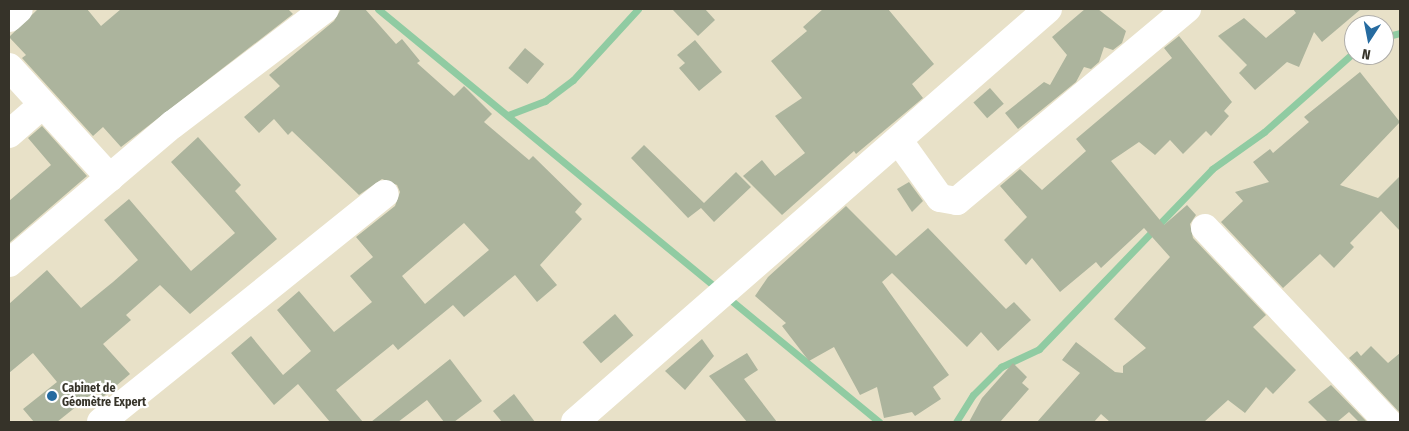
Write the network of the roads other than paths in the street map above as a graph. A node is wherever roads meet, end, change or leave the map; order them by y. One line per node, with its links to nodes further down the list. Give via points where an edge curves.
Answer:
1 (19, 9): 5 (street)
2 (325, 9): 10 (street)
3 (1048, 9): 9 (street)
4 (1187, 9): 9 (street, via 956,201 940,198)
5 (9, 18)
6 (9, 67): 7 (street)
7 (41, 106): 8 (street); 10 (street)
8 (9, 134)
9 (899, 141): 15 (street)
10 (110, 178): 13 (street)
11 (385, 194): 14 (street)
12 (1205, 228): 16 (street)
13 (9, 263)
14 (101, 422)
15 (574, 422)
16 (1388, 422)

